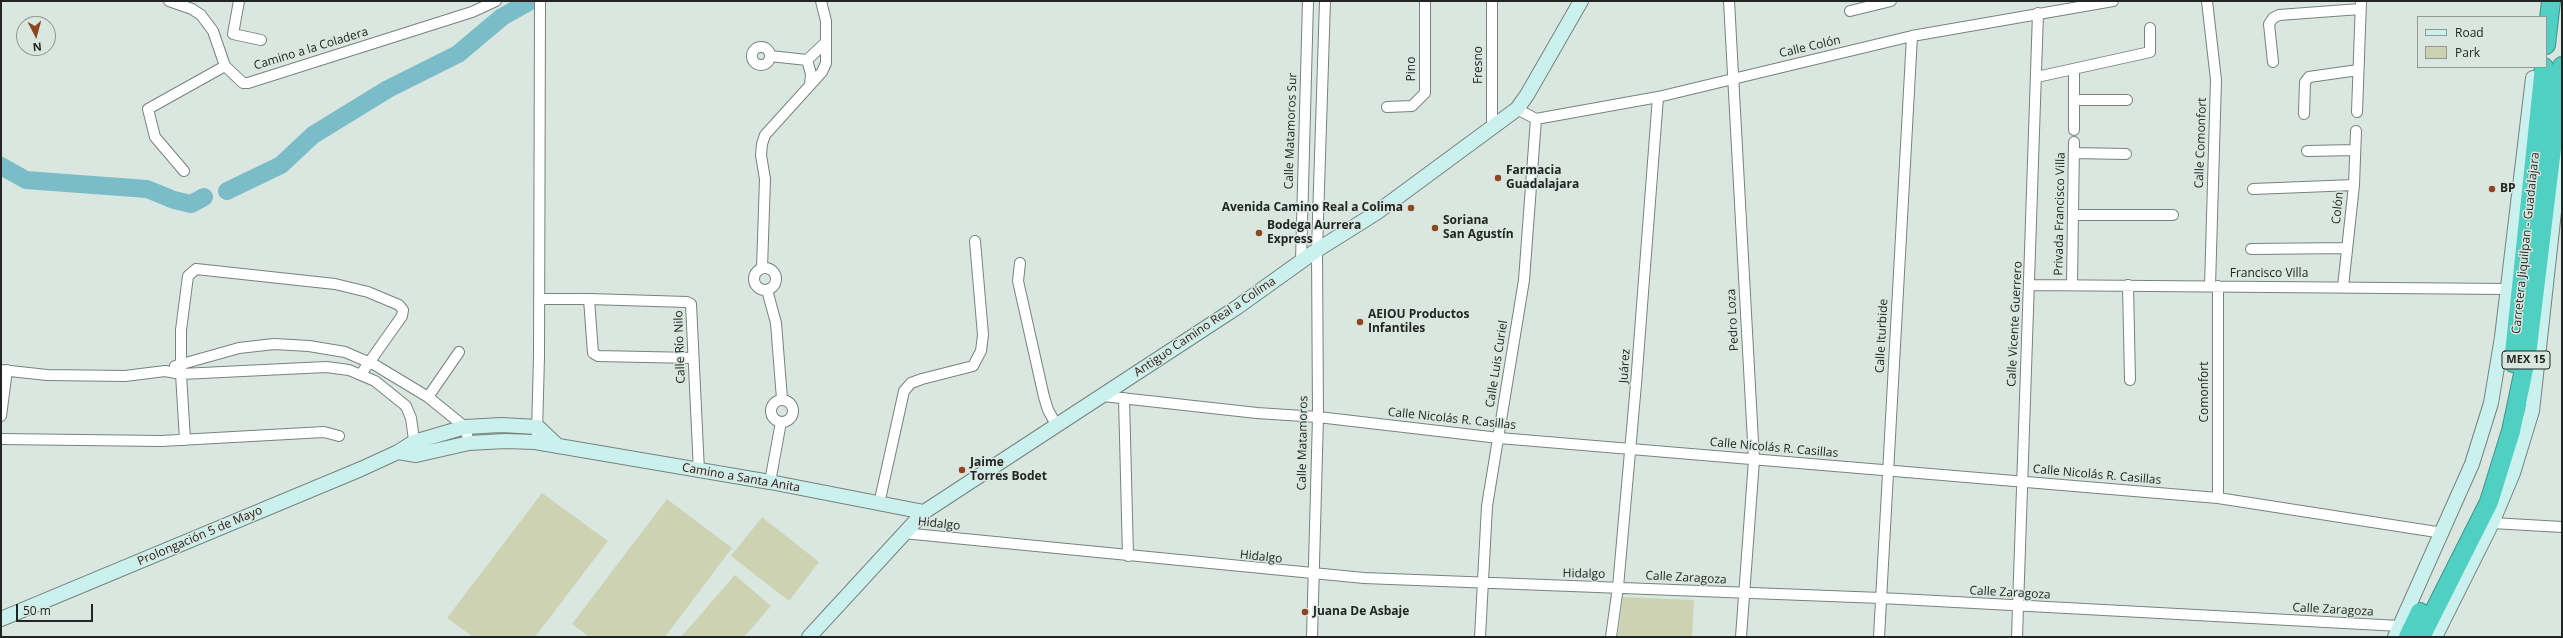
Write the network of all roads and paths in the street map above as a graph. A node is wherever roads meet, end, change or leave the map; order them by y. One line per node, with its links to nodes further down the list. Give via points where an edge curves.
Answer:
1 (169, 1): 27 (street, Camino a la Coladera, via 192,9 208,23)
2 (239, 1): 22 (street, via 233,34)
3 (496, 1): 27 (street, Camino a la Coladera, via 472,12 248,83 243,83)
4 (540, 1): 73 (street)
5 (822, 1): 23 (street, via 826,21)
6 (1308, 1): 35 (street, Calle Matamoros Sur)
7 (1325, 1): 36 (street)
8 (1426, 1): 40 (street, Pino, via 1425,93 1412,106)
9 (1492, 1): 45 (street, Fresno)
10 (1581, 1): 41 (street, Antiguo Camino Real a Colima)
11 (1729, 1): 33 (street, Pedro Loza)
12 (1891, 1): 17 (street)
13 (2113, 1): 18 (street, Calle Colón)
14 (2207, 1): 69 (street, Calle Comonfort, via 2216,80)
15 (2360, 5): 26 (street, via 2279,15 2273,18 2269,24); 30 (street)
16 (2548, 7): 19 (highway)
17 (1850, 11)
18 (2038, 13): 21 (street, Calle Colón); 32 (street, Calle Vicente Guerrero)
19 (2547, 26)
20 (2150, 28): 29 (street, via 2150,52)
21 (1912, 36): 33 (street, Calle Colón); 104 (street, Calle Iturbide)
22 (261, 40)
23 (824, 44): 25 (street); 34 (street, via 826,64)
24 (770, 56): 25 (street)
25 (807, 60): 34 (street, via 811,74)
26 (2273, 62)
27 (225, 66): 54 (street, via 148,110 156,138)
28 (2562, 66): 131 (highway, Carretera Jiquilpan - Guadalajara / MEX 15, via 2527,355 2511,431 2488,502)
29 (2074, 69): 32 (street); 38 (street)
30 (2358, 70): 42 (street); 43 (street, via 2309,77 2305,82)
31 (2537, 71): 71 (street); 123 (highway, Carretera Jiquilpan - Guadalajara / MEX 15, via 2514,358 2500,433 2477,499)
32 (2037, 77): 66 (street, Calle Vicente Guerrero)
33 (1733, 78): 37 (street, Calle Colón); 103 (street, Pedro Loza)
34 (810, 85): 65 (street, via 765,135 762,144 765,179)
35 (1306, 88): 36 (street); 63 (street, Calle Matamoros Sur)
36 (1323, 88): 62 (street)
37 (1658, 97): 44 (street, Calle Colón); 102 (street, Juárez)
38 (2074, 100): 39 (street); 46 (street)
39 (2127, 100)
40 (1387, 107)
41 (1517, 108): 44 (street); 45 (street, Antiguo Camino Real a Colima)
42 (2357, 112)
43 (2304, 114)
44 (1536, 119): 95 (street, Calle Luis Curiel, via 1524,280)
45 (1492, 128): 62 (street, Antiguo Camino Real a Colima, via 1376,214)
46 (2074, 130)
47 (2356, 131): 50 (street, Colón)
48 (2562, 139): 111 (street, via 2532,411 2513,473)
49 (2074, 142): 52 (street, Privada Francisco Villa)
50 (2355, 150): 51 (street); 55 (street, Colón)
51 (2307, 151)
52 (2074, 154): 53 (street); 57 (street, Privada Francisco Villa)
53 (2126, 154)
54 (184, 171)
55 (2354, 185): 56 (street); 60 (street, Colón)
56 (2253, 189)
57 (2073, 215): 58 (street); 67 (street, Privada Francisco Villa)
58 (2173, 216)
59 (975, 241): 109 (street, via 983,335 981,351 973,366 922,379 911,383 904,391)
60 (2347, 248): 61 (street); 70 (street, Colón)
61 (2251, 249)
62 (1317, 250): 63 (street, Antiguo Camino Real a Colima); 89 (street, Calle Matamoros)
63 (1301, 261): 84 (street, Antiguo Camino Real a Colima, via 1236,308)
64 (1020, 263): 91 (street, via 1018,281 1044,397)
65 (762, 268): 72 (street, via 771,270 776,277 774,286); 72 (street, via 755,273 753,282 758,289)
66 (2030, 285): 67 (street, Francisco Villa); 106 (street, Calle Vicente Guerrero)
67 (2072, 285): 68 (street, Francisco Villa)
68 (2128, 285): 69 (street, Francisco Villa); 83 (street)
69 (2214, 286): 70 (street, Francisco Villa); 108 (street, Comonfort)
70 (2343, 287): 71 (street, Francisco Villa)
71 (2508, 289): 113 (street, via 2491,403 2472,464)
72 (767, 290): 87 (street, via 776,323)
73 (539, 299): 74 (street, Calle Río Nilo); 93 (street)
74 (589, 299): 76 (street, via 593,353 598,356); 76 (street, Calle Río Nilo, via 687,302 693,308)
75 (459, 352): 85 (street)
76 (693, 358): 105 (street, Calle Río Nilo)
77 (181, 362): 78 (street, via 239,348 274,344 310,346 345,352); 78 (street, via 181,330 186,283 188,276 196,269 335,284 368,292 399,305 403,310 402,316); 80 (street); 81 (street)
78 (369, 363): 82 (street); 85 (street)
79 (4, 370): 80 (street, via 47,375 125,376); 88 (street)
80 (166, 372): 81 (street)
81 (180, 374): 82 (street, via 326,367); 97 (street)
82 (362, 374): 101 (street, via 406,406 411,418)
83 (2130, 380)
84 (1103, 396): 86 (street, Calle Nicolás R. Casillas); 91 (street, Antiguo Camino Real a Colima)
85 (428, 397): 92 (street)
86 (1124, 398): 89 (street, Calle Nicolás R. Casillas); 115 (street)
87 (782, 399): 90 (street, via 770,408 773,417); 90 (street, via 792,405 793,413 789,420)
88 (1, 416)
89 (1318, 417): 95 (street, Calle Nicolás R. Casillas); 116 (street, Calle Matamoros)
90 (781, 422): 107 (street)
91 (1057, 426): 110 (street, Antiguo Camino Real a Colima)
92 (465, 427): 93 (street, Prolongación 5 de Mayo); 99 (street); 101 (street, Prolongación 5 de Mayo)
93 (538, 427): 98 (street); 100 (street)
94 (339, 436): 97 (street, via 324,432)
95 (1499, 438): 102 (street, Calle Nicolás R. Casillas); 117 (street, Calle Luis Curiel, via 1487,506)
96 (1, 440): 97 (street)
97 (185, 440)
98 (535, 442): 99 (street, Prolongación 5 de Mayo); 100 (street, Camino a Santa Anita)
99 (469, 443): 101 (street, Prolongación 5 de Mayo)
100 (558, 446): 105 (street, Camino a Santa Anita)
101 (415, 449): 122 (street, Prolongación 5 de Mayo, via 398,452)
102 (1631, 449): 103 (street, Calle Nicolás R. Casillas); 118 (street, Juárez)
103 (1754, 460): 104 (street, Calle Nicolás R. Casillas); 119 (street, Pedro Loza)
104 (1888, 470): 106 (street, Calle Nicolás R. Casillas); 120 (street, Calle Iturbide)
105 (699, 471): 107 (street, Camino a Santa Anita)
106 (2022, 481): 108 (street, Calle Nicolás R. Casillas); 121 (street, Calle Vicente Guerrero)
107 (770, 482): 109 (street, Camino a Santa Anita)
108 (2218, 498): 113 (street, Calle Nicolás R. Casillas)
109 (879, 504): 110 (street, Camino a Santa Anita)
110 (924, 512): 114 (street, Antiguo Camino Real a Colima)
111 (2492, 523): 112 (street); 132 (street)
112 (2562, 527)
113 (2443, 533): 123 (street)
114 (903, 534): 115 (street, Hidalgo); 124 (street, Antiguo Camino Real a Colima)
115 (1128, 556): 116 (street, Hidalgo)
116 (1313, 575): 117 (street, Hidalgo); 125 (street, Calle Matamoros)
117 (1483, 584): 118 (street, Hidalgo); 126 (street, Calle Luis Curiel)
118 (1618, 587): 119 (street, Calle Zaragoza); 127 (street, Juárez)
119 (1744, 593): 120 (street, Calle Zaragoza); 128 (street, Pedro Loza)
120 (1881, 598): 121 (street, Calle Zaragoza); 129 (street, Calle Iturbide)
121 (2018, 606): 123 (street, Calle Zaragoza); 130 (street, Calle Vicente Guerrero)
122 (1, 619)
123 (2401, 633)
124 (809, 637)
125 (1312, 637)
126 (1480, 637)
127 (1611, 637)
128 (1741, 637)
129 (1879, 637)
130 (2017, 637)
131 (2422, 637)
132 (2435, 637)

